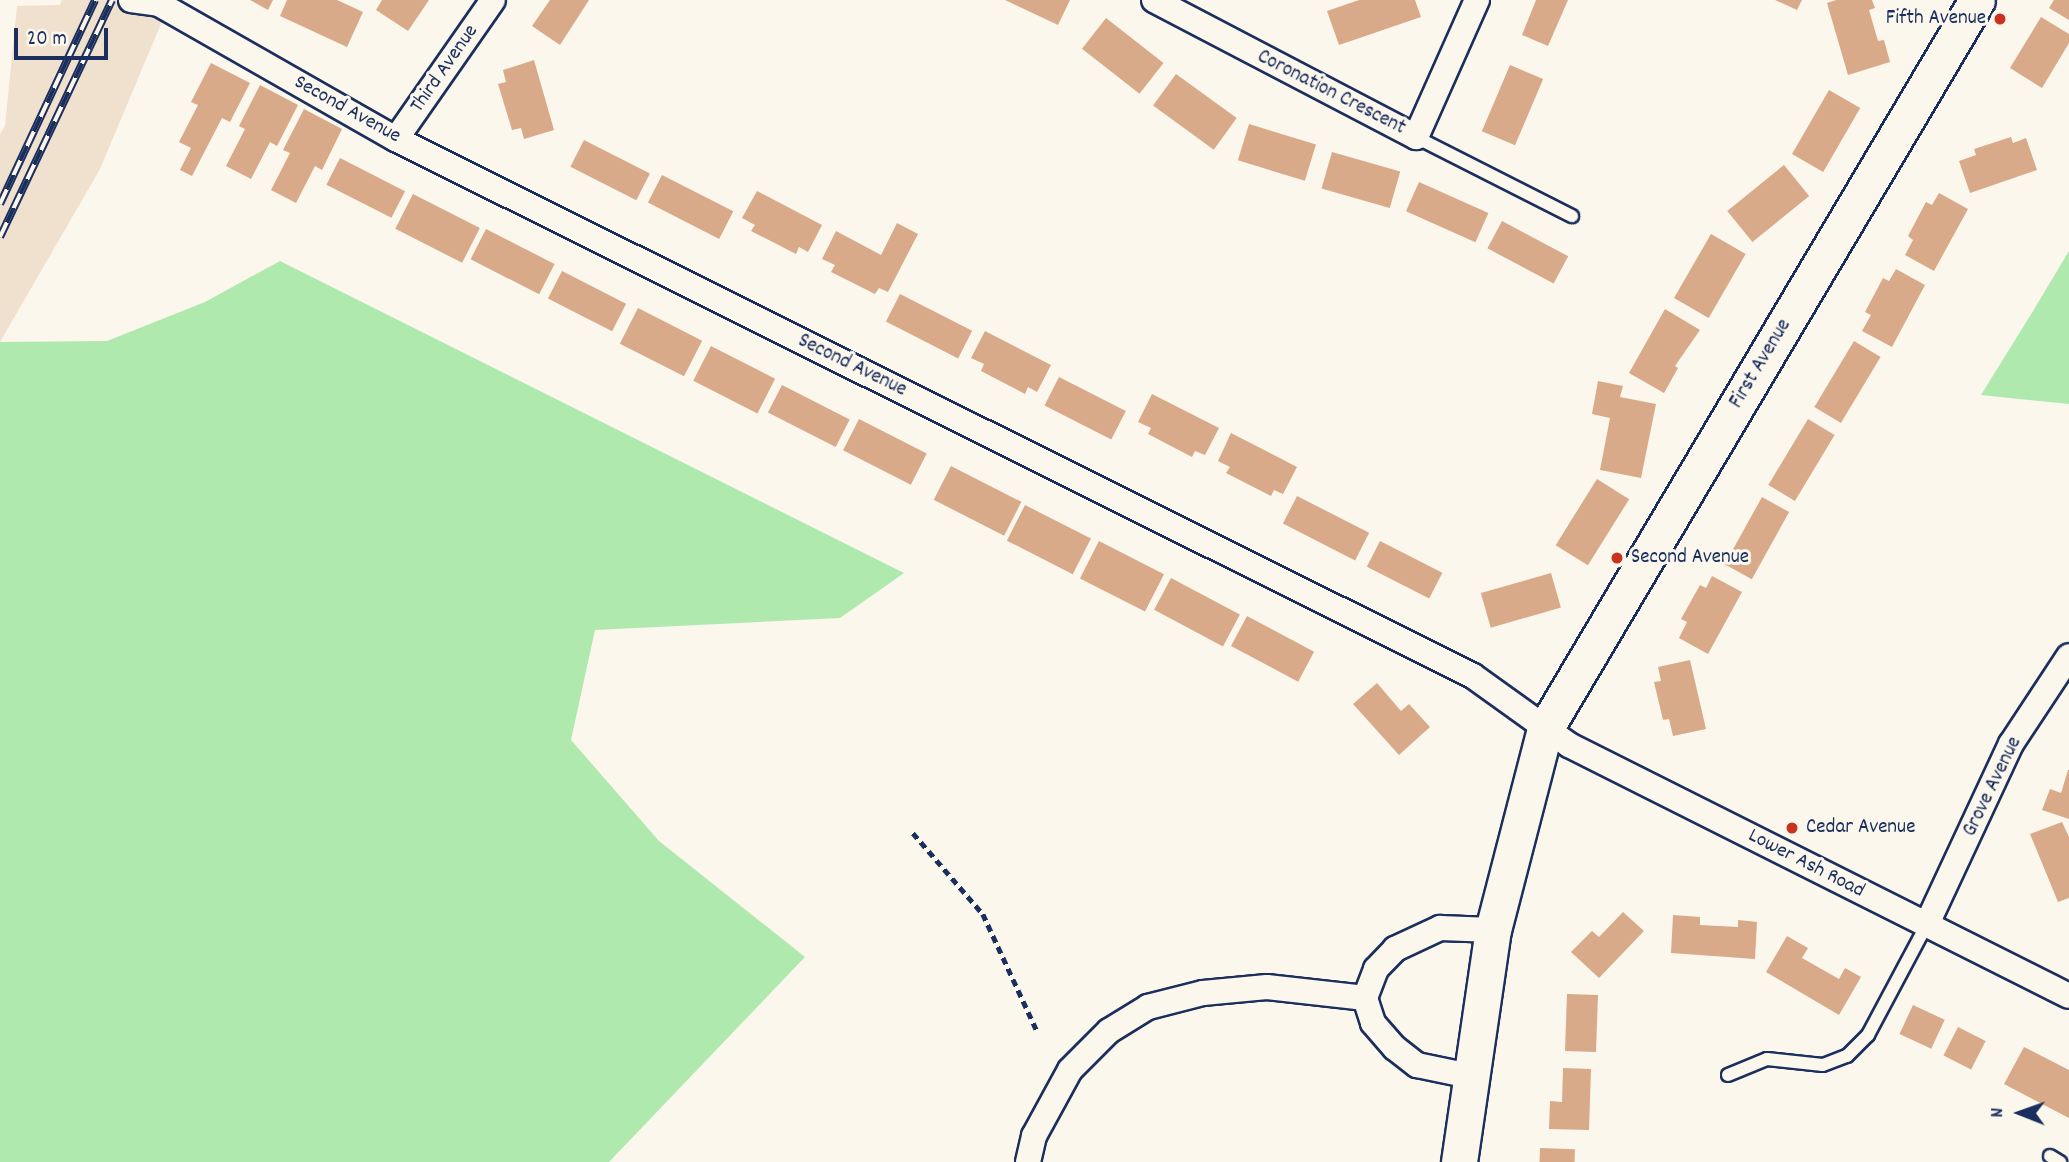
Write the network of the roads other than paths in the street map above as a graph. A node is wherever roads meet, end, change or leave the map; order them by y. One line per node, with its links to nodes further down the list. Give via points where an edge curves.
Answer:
1 (131, 0): 7 (street, Second Avenue, via 159,4)
2 (493, 0): 7 (street, Third Avenue)
3 (1477, 0): 6 (street, Coronation Crescent)
4 (1977, 0): 10 (main road, First Avenue)
5 (1151, 1): 6 (street, Coronation Crescent)
6 (1416, 137): 8 (lane)
7 (396, 139): 10 (street, Second Avenue, via 1473,676)
8 (1572, 216)
9 (2069, 656): 11 (street, Grove Avenue, via 2011,744)
10 (1545, 729): 11 (street, Lower Ash Road); 12 (main road)
11 (1927, 924): 13 (street, Lower Ash Road); 15 (lane, via 1868,1035 1847,1056 1823,1065 1768,1059)
12 (1493, 930): 14 (street, via 1440,928 1395,949 1376,969); 16 (main road)
13 (2069, 996)
14 (1365, 998): 16 (street, via 1373,1023 1395,1048 1418,1065); 17 (street, via 1267,988 1203,993 1148,1007 1110,1031 1070,1070 1034,1136)
15 (1728, 1075)
16 (1469, 1076): 18 (main road)
17 (1028, 1162)
18 (1459, 1162)

